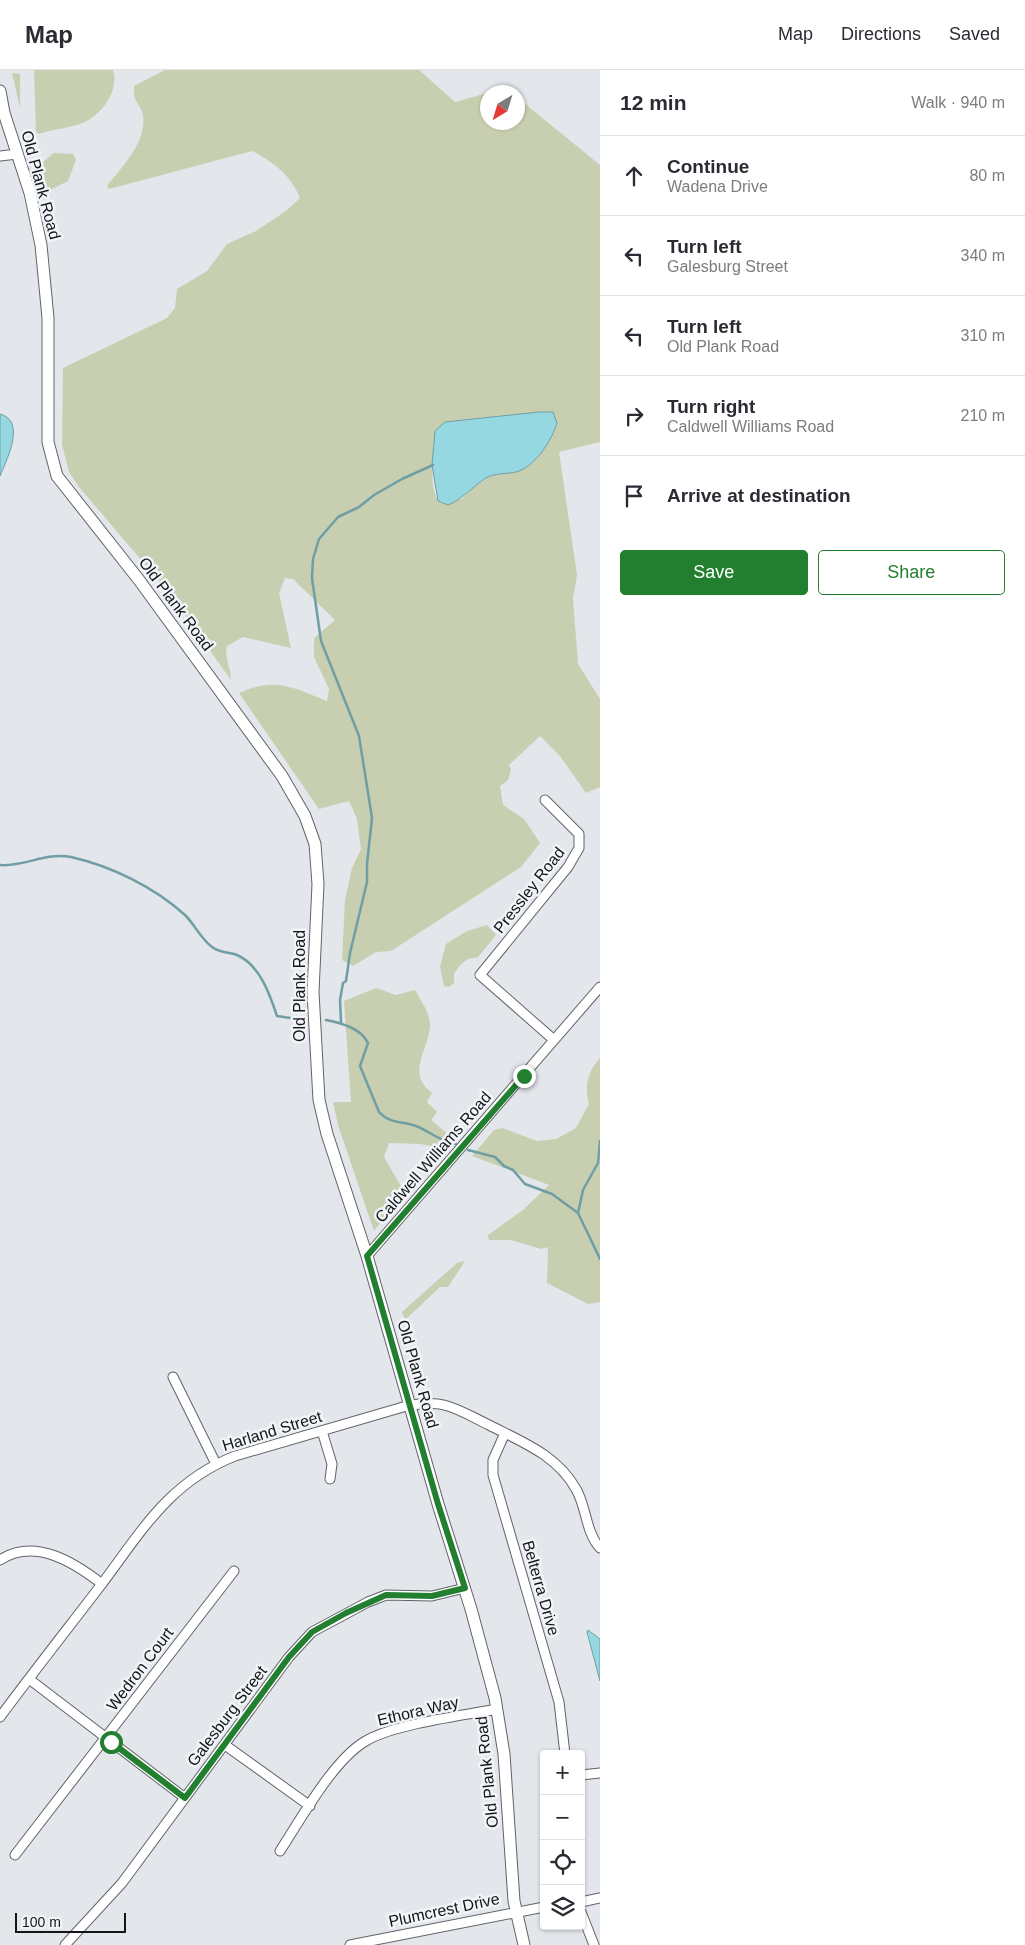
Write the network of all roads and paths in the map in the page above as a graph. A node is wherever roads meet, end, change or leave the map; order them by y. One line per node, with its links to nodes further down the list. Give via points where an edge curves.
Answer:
1 (0, 91): 2 (street, Old Plank Road)
2 (17, 154): 3 (street); 7 (street, Old Plank Road, via 34,208 42,252 48,318 48,442 57,476 139,580 282,776 311,830 318,864 313,992 319,1100)
3 (0, 156)
4 (545, 800): 6 (street, Pressley Road, via 579,834 579,848 568,867 480,975)
5 (600, 987): 6 (street, Caldwell Williams Road)
6 (554, 1040): 7 (street, Caldwell Williams Road)
7 (367, 1256): 9 (street, Old Plank Road)
8 (173, 1377): 12 (street)
9 (410, 1405): 10 (street, Harland Street); 11 (street, Harland Street, via 443,1405); 18 (street, Old Plank Road)
10 (322, 1431): 12 (street, Harland Street); 13 (street, via 332,1464)
11 (505, 1433): 14 (street, Harland Street, via 534,1447 565,1472 577,1491 592,1538); 24 (street, Belterra Drive, via 492,1460 493,1475 559,1702)
12 (216, 1464): 17 (street, Harland Street, via 171,1495)
13 (330, 1478)
14 (600, 1548)
15 (0, 1560): 17 (street, via 28,1552 58,1555)
16 (234, 1571): 22 (street, Wedron Court)
17 (102, 1584): 19 (street, Harland Street)
18 (465, 1588): 20 (street, Old Plank Road); 23 (street, Galesburg Street, via 432,1596 386,1595 312,1632 289,1657)
19 (29, 1679): 21 (street, Harland Street); 22 (street)
20 (497, 1709): 28 (street, Ethora Way, via 394,1730 371,1738 345,1758); 34 (street, Old Plank Road, via 504,1754)
21 (0, 1717)
22 (106, 1739): 27 (street); 30 (street, Wedron Court)
23 (225, 1745): 27 (street, Galesburg Street); 28 (street)
24 (564, 1750)
25 (600, 1773): 26 (street)
26 (585, 1775)
27 (185, 1798): 36 (street, Galesburg Street, via 122,1883)
28 (310, 1806): 29 (street, Ethora Way)
29 (280, 1851)
30 (15, 1855)
31 (600, 1898): 32 (street)
32 (585, 1901)
33 (540, 1907): 34 (street, Plumcrest Drive)
34 (516, 1910): 37 (street, Plumcrest Drive); 38 (street, Old Plank Road)
35 (585, 1922): 39 (street)
36 (65, 1945)
37 (350, 1945)
38 (524, 1945)
39 (594, 1945)

